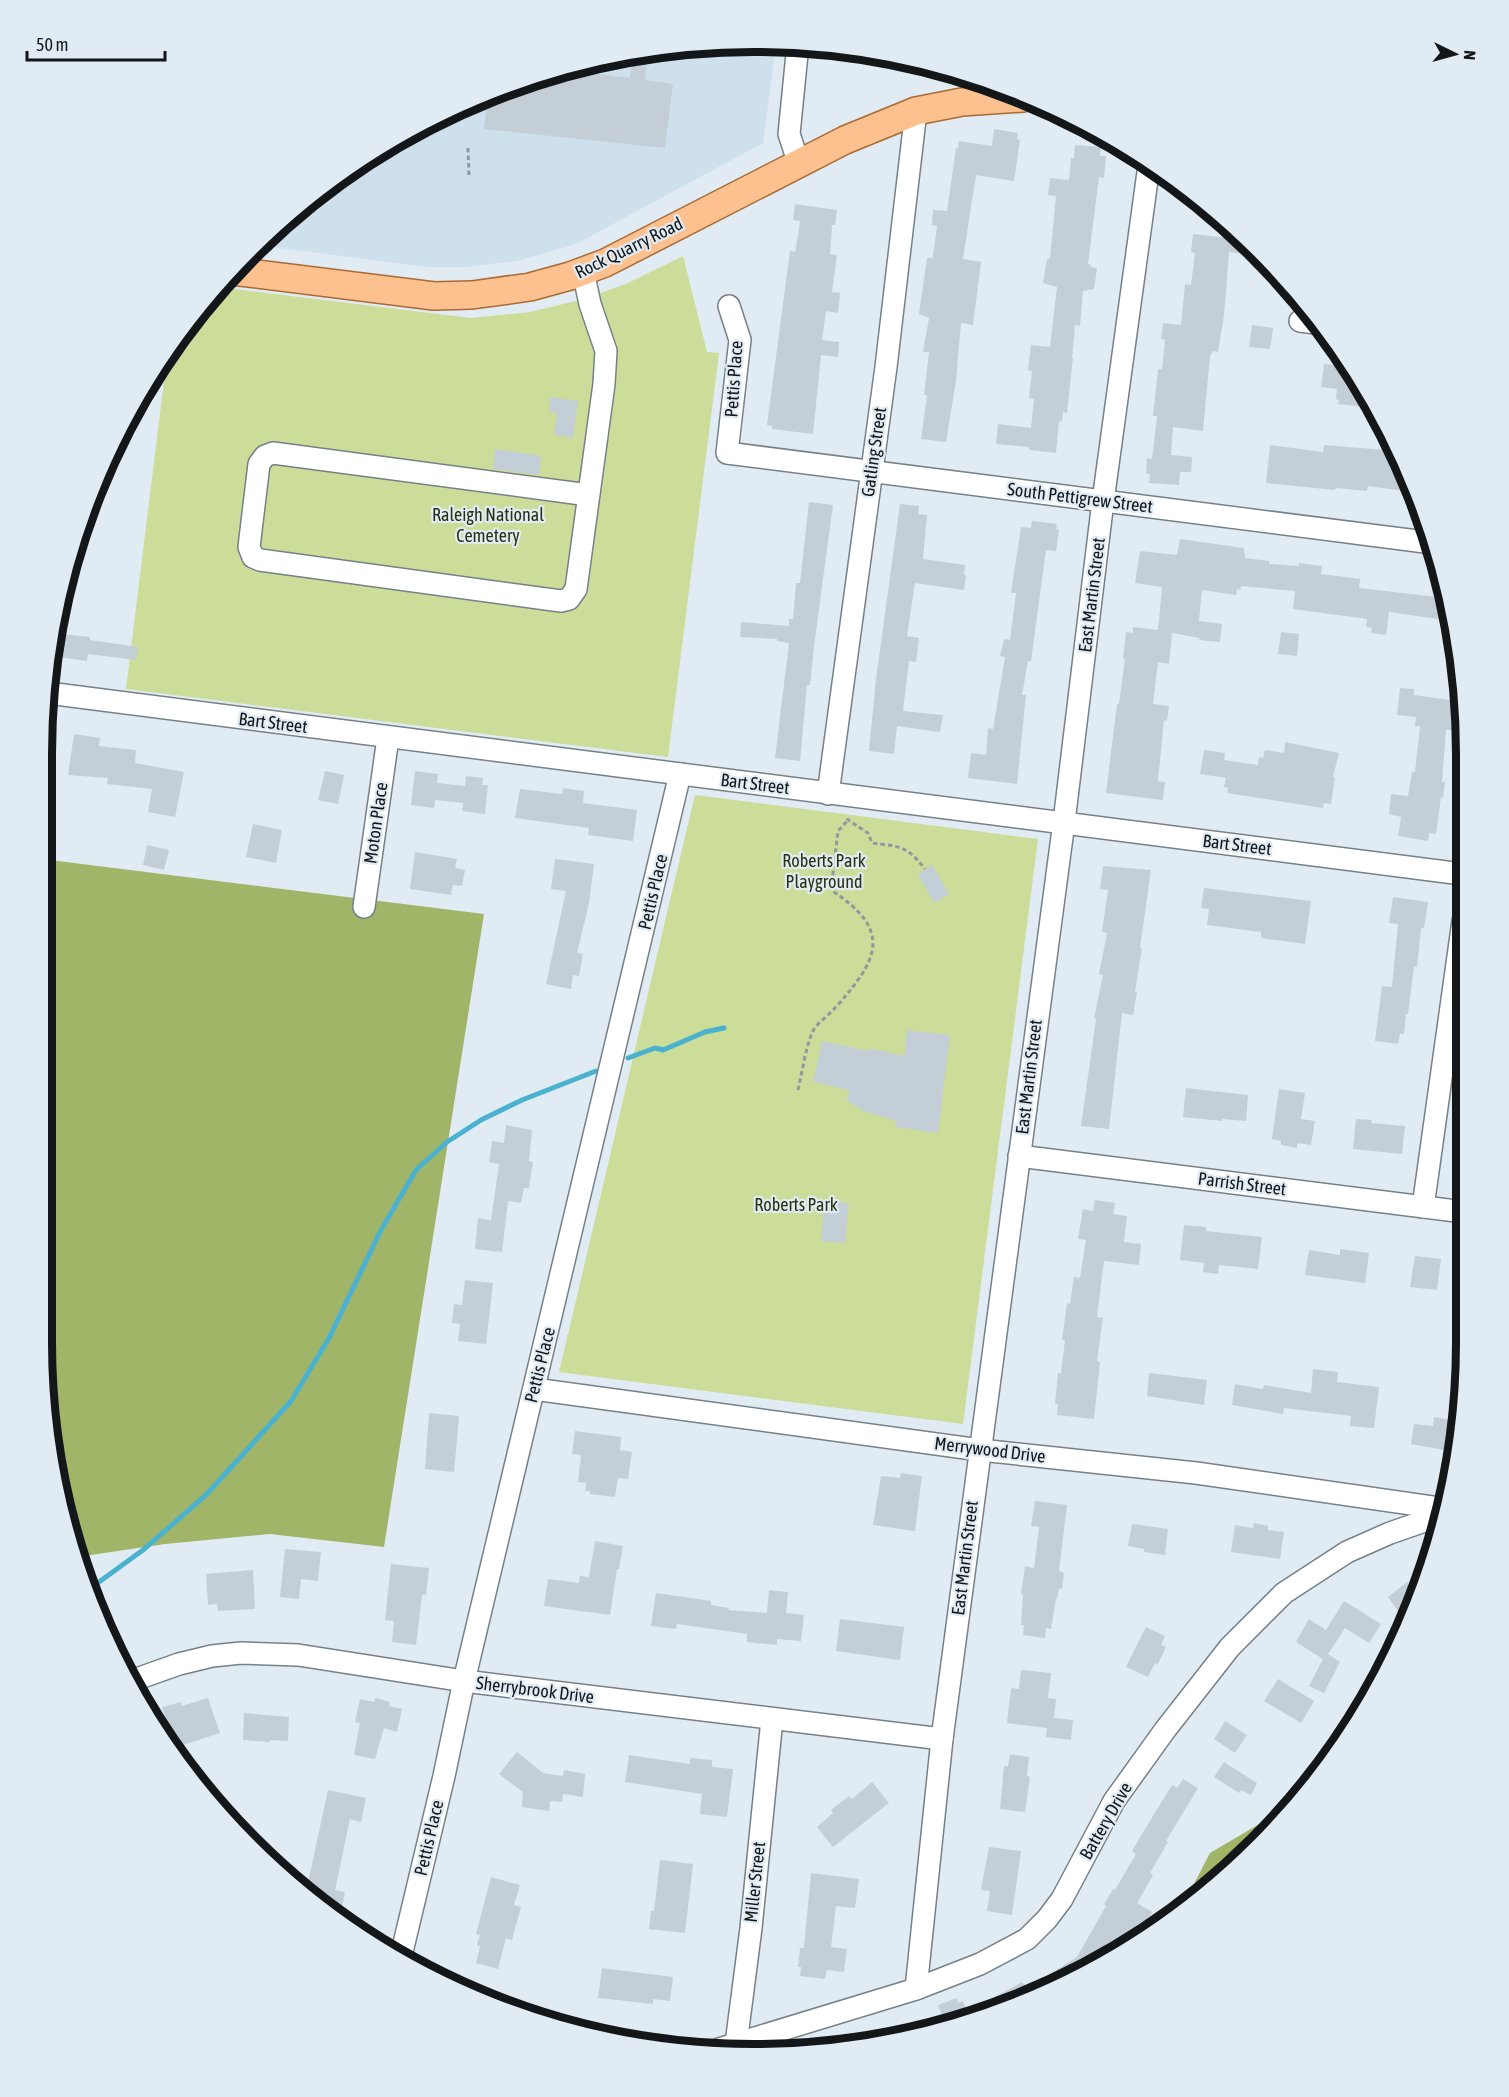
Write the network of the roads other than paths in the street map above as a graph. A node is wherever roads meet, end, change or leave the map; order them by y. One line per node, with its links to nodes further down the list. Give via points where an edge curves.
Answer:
1 (797, 54): 4 (street, via 789,134)
2 (990, 94): 3 (main road, Rock Quarry Road)
3 (916, 111): 4 (main road, Rock Quarry Road, via 844,140); 10 (street, Gatling Street)
4 (799, 164): 6 (main road, Rock Quarry Road)
5 (1148, 173): 12 (street, East Martin Street)
6 (583, 272): 7 (main road, Rock Quarry Road, via 530,287 434,296); 11 (street, via 606,351)
7 (245, 273)
8 (729, 306): 9 (street, Pettis Place, via 740,340)
9 (727, 453): 10 (street, South Pettigrew Street)
10 (872, 471): 12 (street, South Pettigrew Street); 17 (street, Gatling Street)
11 (589, 495): 11 (street, via 576,589 561,601 260,560 253,557 249,548 260,464 273,453)
12 (1103, 501): 13 (street, South Pettigrew Street); 18 (street, East Martin Street)
13 (1423, 542)
14 (56, 694): 15 (street, Bart Street)
15 (388, 738): 16 (street, Bart Street); 20 (street, Moton Place)
16 (680, 774): 17 (street, Bart Street); 25 (street, Pettis Place)
17 (828, 794): 18 (street, Bart Street)
18 (1064, 822): 19 (street, Bart Street); 22 (street, East Martin Street)
19 (1456, 873)
20 (364, 907)
21 (1456, 965): 23 (street)
22 (1019, 1156): 23 (street, Parrish Street); 26 (street, East Martin Street)
23 (1423, 1207): 24 (street, Parrish Street)
24 (1456, 1211)
25 (534, 1389): 26 (street, Merrywood Drive); 30 (street, Pettis Place)
26 (980, 1450): 27 (street, Merrywood Drive, via 1196,1473); 32 (street, East Martin Street)
27 (1437, 1508)
28 (1434, 1518): 34 (street, Battery Drive, via 1347,1552 1284,1593 1230,1647 1165,1730 1114,1801 1062,1899 1047,1919 1027,1939 1004,1952)
29 (139, 1678): 30 (street, Sherrybrook Drive, via 212,1656 272,1653)
30 (464, 1681): 31 (street, Sherrybrook Drive); 33 (street, Pettis Place)
31 (772, 1719): 32 (street, Sherrybrook Drive); 35 (street, Miller Street, via 750,1928)
32 (942, 1739): 34 (street, East Martin Street)
33 (403, 1950)
34 (916, 1989): 36 (street, Battery Drive)
35 (728, 2043)
36 (738, 2044)

